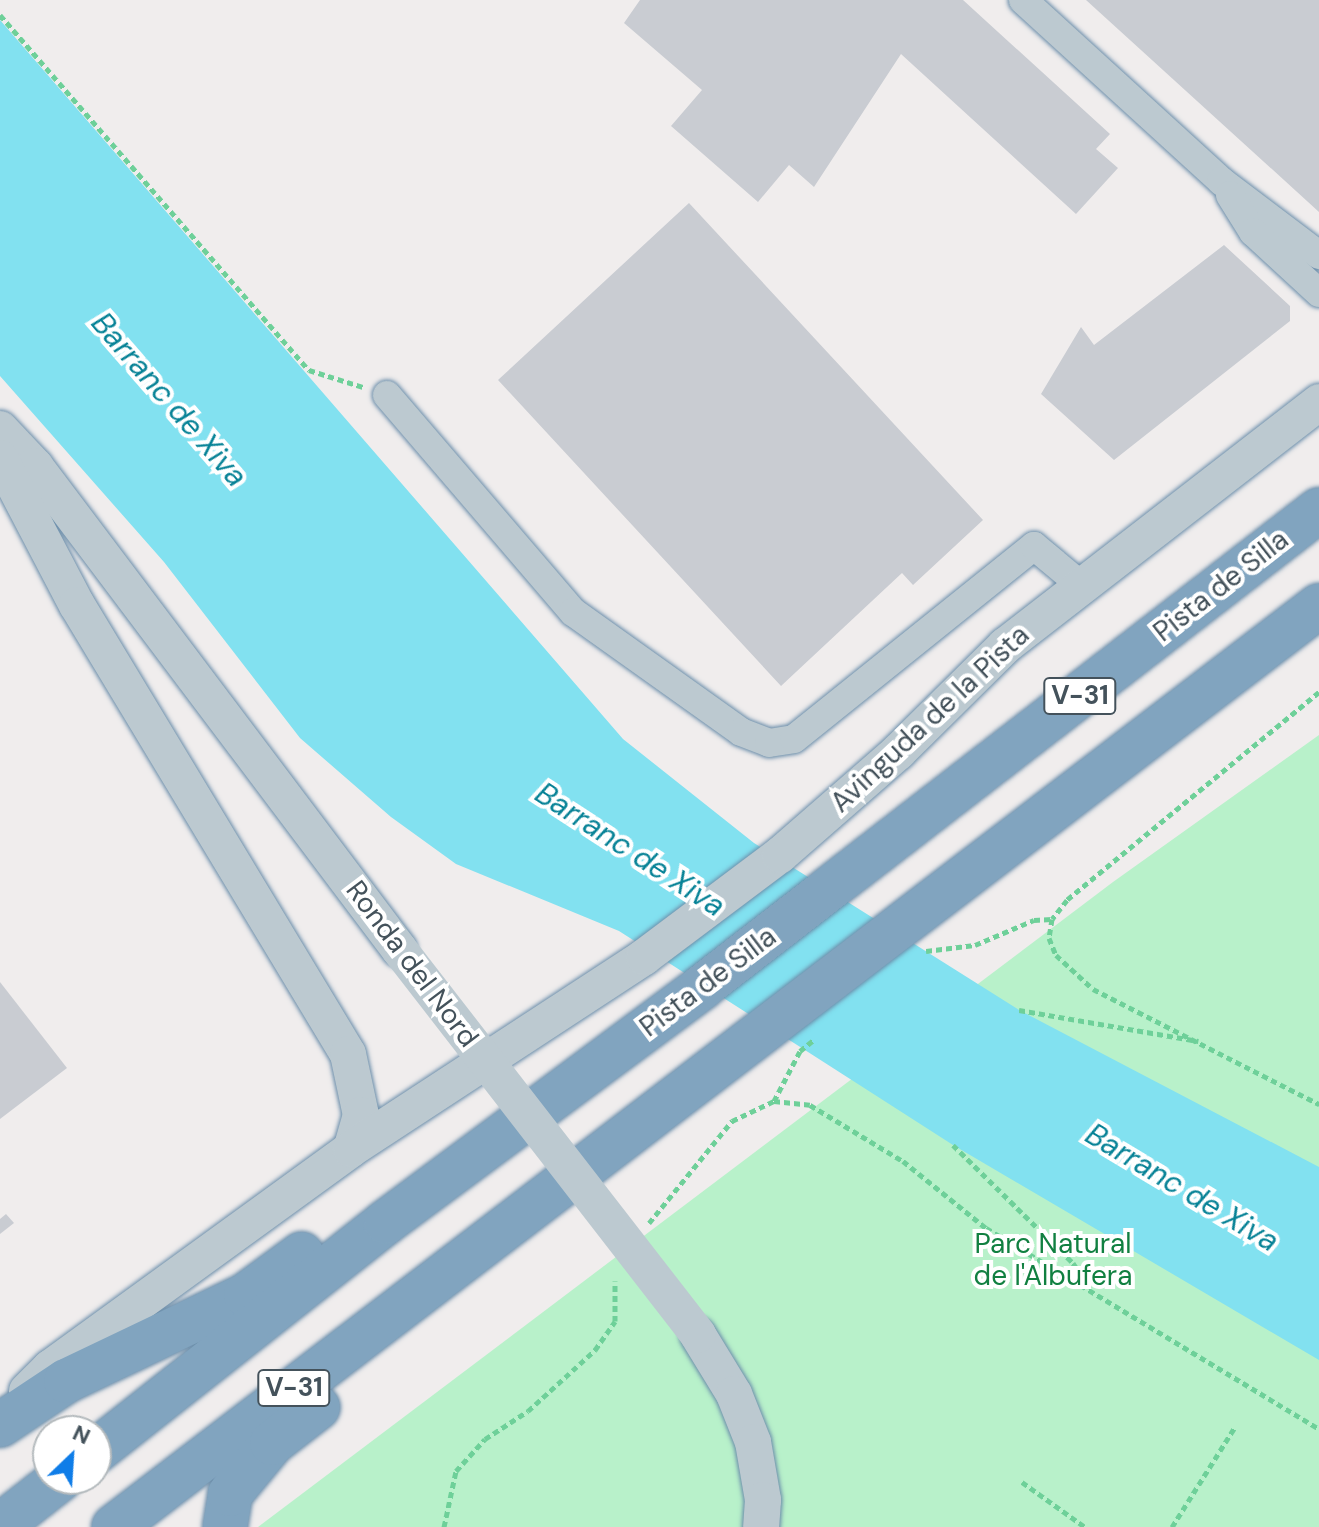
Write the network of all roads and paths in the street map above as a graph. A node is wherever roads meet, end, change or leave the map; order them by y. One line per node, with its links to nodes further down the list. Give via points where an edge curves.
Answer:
1 (1023, 0): 3 (street)
2 (0, 15): 6 (path, via 309,370)
3 (1221, 181): 4 (street); 5 (street, via 1253,232)
4 (1313, 248)
5 (1319, 293)
6 (387, 395): 11 (street, via 573,612 741,732 769,743 794,739 1034,546)
7 (1319, 402): 11 (street, Avinguda de la Pista)
8 (0, 429): 39 (street, Ronda del Nord, bridge, via 35,466 698,1335 734,1394 753,1442 763,1500)
9 (0, 458): 22 (street, via 77,605 348,1054 361,1115)
10 (1319, 510): 23 (highway, Pista de Silla / V-31, via 702,987)
11 (1082, 586): 22 (street, Avinguda de la Pista, via 1005,646 898,752 780,855 644,957)
12 (1319, 606): 15 (highway, V-31)
13 (1319, 692): 14 (path, via 1067,900)
14 (1052, 919): 15 (path, via 1034,920 975,945); 18 (path, via 1049,938 1056,955 1093,989)
15 (919, 936): 17 (highway, V-31)
16 (1019, 1010): 18 (path)
17 (784, 1041): 19 (path); 25 (highway, V-31)
18 (1206, 1043): 20 (path)
19 (774, 1101): 24 (path, via 732,1121); 27 (path, via 810,1105 824,1113 903,1161 986,1228)
20 (1319, 1104)
21 (953, 1145): 27 (path, via 1073,1263)
22 (351, 1149): 28 (street, Avinguda de la Pista, via 50,1368)
23 (386, 1222): 29 (highway, via 310,1248 246,1295 66,1381); 32 (highway, Pista de Silla / V-31)
24 (644, 1229)
25 (478, 1253): 36 (highway, V-31); 37 (highway, via 387,1353 272,1443 230,1494)
26 (615, 1265): 38 (path, via 615,1321 595,1350 528,1411 485,1439 456,1471)
27 (1090, 1289): 31 (path)
28 (0, 1418)
29 (0, 1425)
30 (1235, 1427): 41 (path)
31 (1319, 1429)
32 (112, 1438)
33 (1022, 1482): 40 (path)
34 (40, 1495): 35 (highway)
35 (0, 1526)
36 (114, 1527)
37 (225, 1527)
38 (444, 1527)
39 (761, 1527)
40 (1085, 1527)
41 (1172, 1527)

